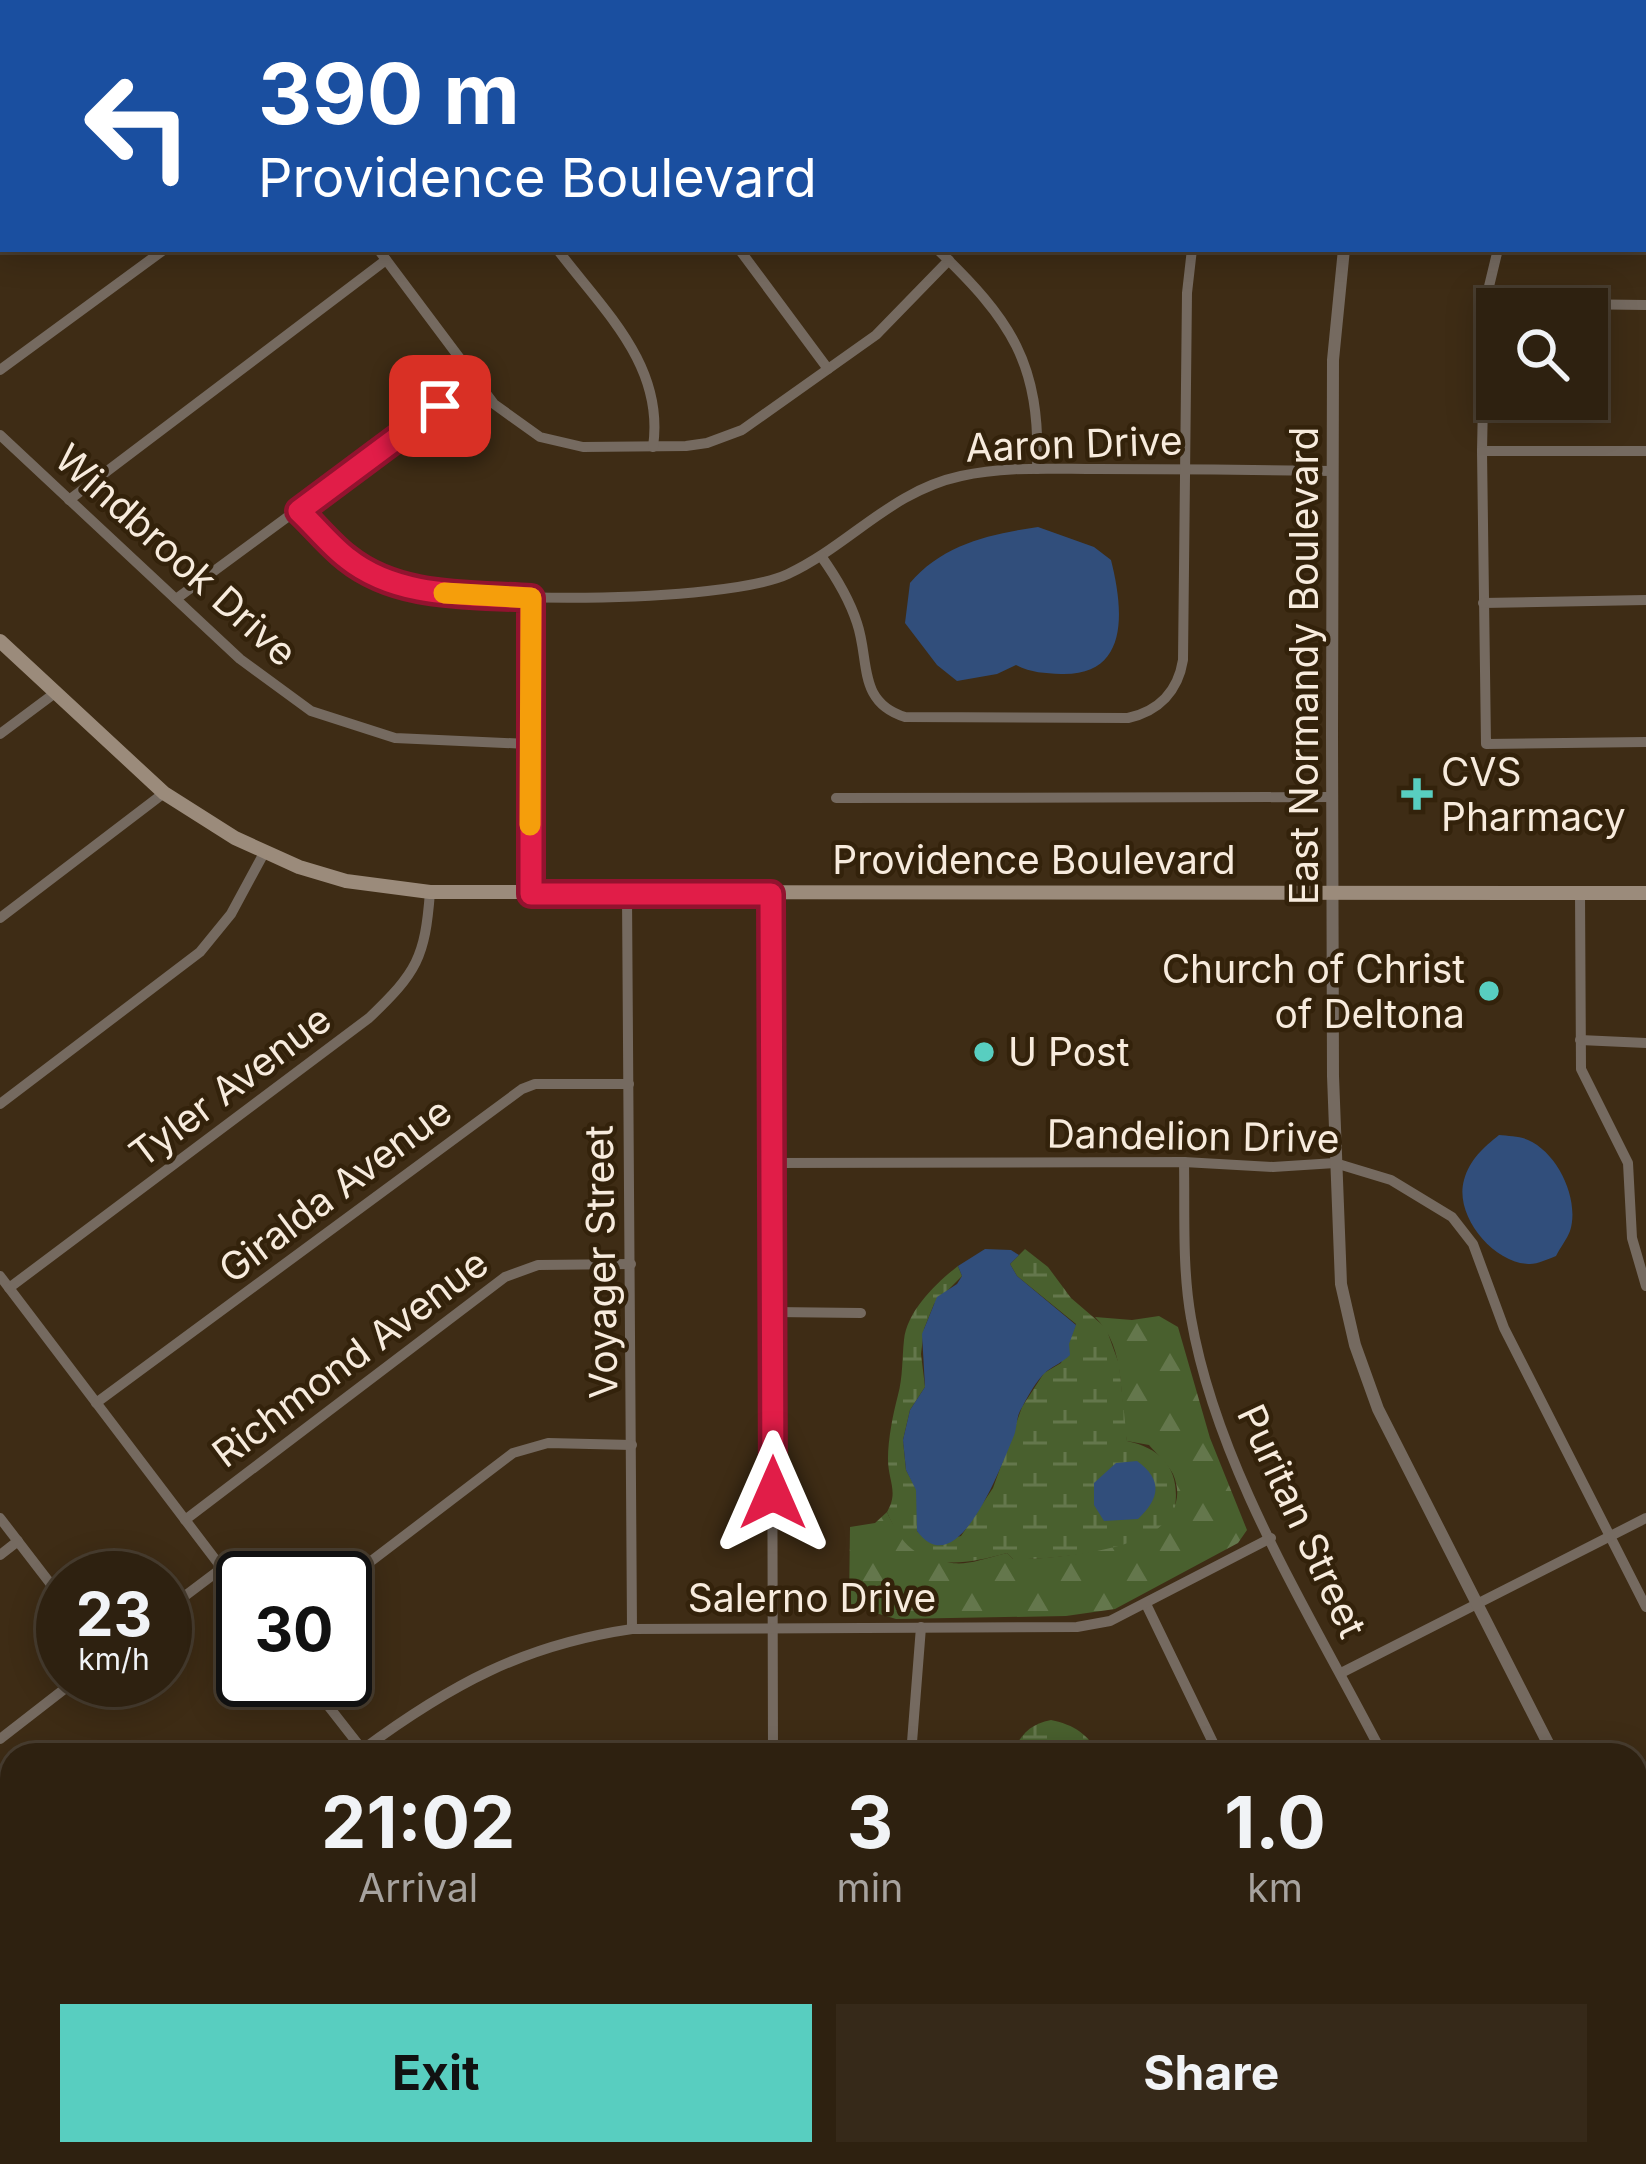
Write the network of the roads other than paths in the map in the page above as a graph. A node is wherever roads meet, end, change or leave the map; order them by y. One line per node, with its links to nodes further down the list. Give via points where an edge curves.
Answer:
1 (162, 252): 14 (street)
2 (559, 252): 18 (street, via 639,357 654,398)
3 (741, 252): 13 (street)
4 (941, 252): 9 (street)
5 (1192, 252): 21 (street)
6 (1344, 252): 23 (street, East Normandy Boulevard)
7 (1497, 252): 10 (street)
8 (382, 254): 15 (street); 24 (street)
9 (949, 260): 13 (street, via 890,322); 22 (street, via 986,295 1028,374)
10 (1489, 288)
11 (1608, 305): 12 (street)
12 (1646, 305)
13 (829, 369): 18 (street, via 742,430 707,443)
14 (0, 370)
15 (475, 380): 18 (street, via 540,437 584,447); 25 (street)
16 (1483, 420): 20 (street)
17 (0, 435): 24 (street, Windbrook Drive)
18 (653, 446)
19 (1646, 451): 20 (street)
20 (1482, 452): 30 (street)
21 (1185, 469): 22 (street, Aaron Drive); 23 (street, Aaron Drive); 26 (street, via 1183,660 1166,700 1144,715 891,713 868,689 860,629)
22 (1037, 470): 26 (street, Aaron Drive, via 930,484 890,503)
23 (1333, 471): 37 (street, East Normandy Boulevard)
24 (69, 500): 28 (street, Windbrook Drive)
25 (299, 511): 27 (street, Aaron Drive, via 347,559 385,579 440,593); 28 (street)
26 (821, 556): 27 (street, Aaron Drive, via 784,576 700,593)
27 (531, 598): 35 (street)
28 (176, 599): 35 (street, Windbrook Drive, via 311,710 395,738)
29 (1646, 600): 30 (street)
30 (1483, 603): 34 (street, via 1486,743)
31 (0, 641): 32 (main road, Providence Boulevard)
32 (56, 693): 33 (street); 36 (main road, Providence Boulevard)
33 (0, 734)
34 (1646, 742)
35 (528, 744): 44 (street)
36 (164, 793): 39 (main road, Providence Boulevard); 47 (street)
37 (1333, 797): 38 (street); 41 (street, East Normandy Boulevard)
38 (836, 798)
39 (264, 853): 40 (main road, Providence Boulevard, via 346,881); 51 (street, via 200,952)
40 (430, 892): 44 (main road, Providence Boulevard); 60 (street, Tyler Avenue, via 426,941 397,992)
41 (1334, 893): 42 (main road, Providence Boulevard); 45 (main road, Providence Boulevard); 53 (street, East Normandy Boulevard)
42 (1580, 893): 43 (main road, Providence Boulevard); 48 (street)
43 (1646, 893)
44 (531, 894): 46 (main road, Providence Boulevard)
45 (771, 894): 46 (main road, Providence Boulevard); 54 (street)
46 (627, 895): 50 (street, Voyager Street)
47 (0, 918)
48 (1580, 1040): 49 (street); 55 (street, via 1581,1070 1622,1148)
49 (1646, 1042)
50 (629, 1084): 57 (street, Voyager Street); 63 (street, Giralda Avenue, via 522,1089)
51 (0, 1104)
52 (1184, 1162): 53 (street, Dandelion Drive); 54 (street, Dandelion Drive); 69 (street, Puritan Street, via 1185,1277 1205,1382)
53 (1335, 1162): 68 (street, Dandelion Drive, via 1427,1198 1473,1244 1504,1328); 78 (street, East Normandy Boulevard, via 1341,1284 1354,1345)
54 (772, 1163): 61 (street)
55 (1631, 1190): 56 (street); 59 (street, via 1632,1238)
56 (1646, 1190)
57 (631, 1264): 64 (street, Voyager Street); 67 (street, Richmond Avenue, via 538,1265 505,1277)
58 (0, 1276): 60 (street)
59 (1646, 1286)
60 (10, 1288): 63 (street)
61 (774, 1312): 62 (street); 80 (street)
62 (861, 1313)
63 (97, 1403): 67 (street)
64 (632, 1445): 72 (street, via 548,1443 513,1453); 82 (street, Voyager Street)
65 (0, 1518): 70 (street)
66 (1646, 1518): 68 (street)
67 (185, 1520): 73 (street)
68 (1609, 1536): 78 (street); 79 (street, Dandelion Drive)
69 (1271, 1538): 77 (street, Salerno Drive); 83 (street, Puritan Street)
70 (18, 1541): 71 (street); 74 (street)
71 (0, 1555)
72 (372, 1560)
73 (216, 1561)
74 (36, 1565)
75 (216, 1572): 76 (street)
76 (192, 1590)
77 (1145, 1604): 81 (street, Salerno Drive, via 1078,1627); 91 (street)
78 (1477, 1605): 83 (street); 93 (street, East Normandy Boulevard)
79 (1646, 1607)
80 (773, 1628): 81 (street, Salerno Drive); 82 (street, Salerno Drive); 89 (street)
81 (921, 1628): 90 (street)
82 (632, 1629): 88 (street, Salerno Drive, via 574,1638 490,1668)
83 (1341, 1673): 92 (street, Puritan Street)
84 (41, 1707): 86 (street)
85 (329, 1707): 87 (street)
86 (0, 1739)
87 (356, 1743)
88 (377, 1743)
89 (773, 1743)
90 (912, 1743)
91 (1213, 1743)
92 (1377, 1743)
93 (1549, 1743)

